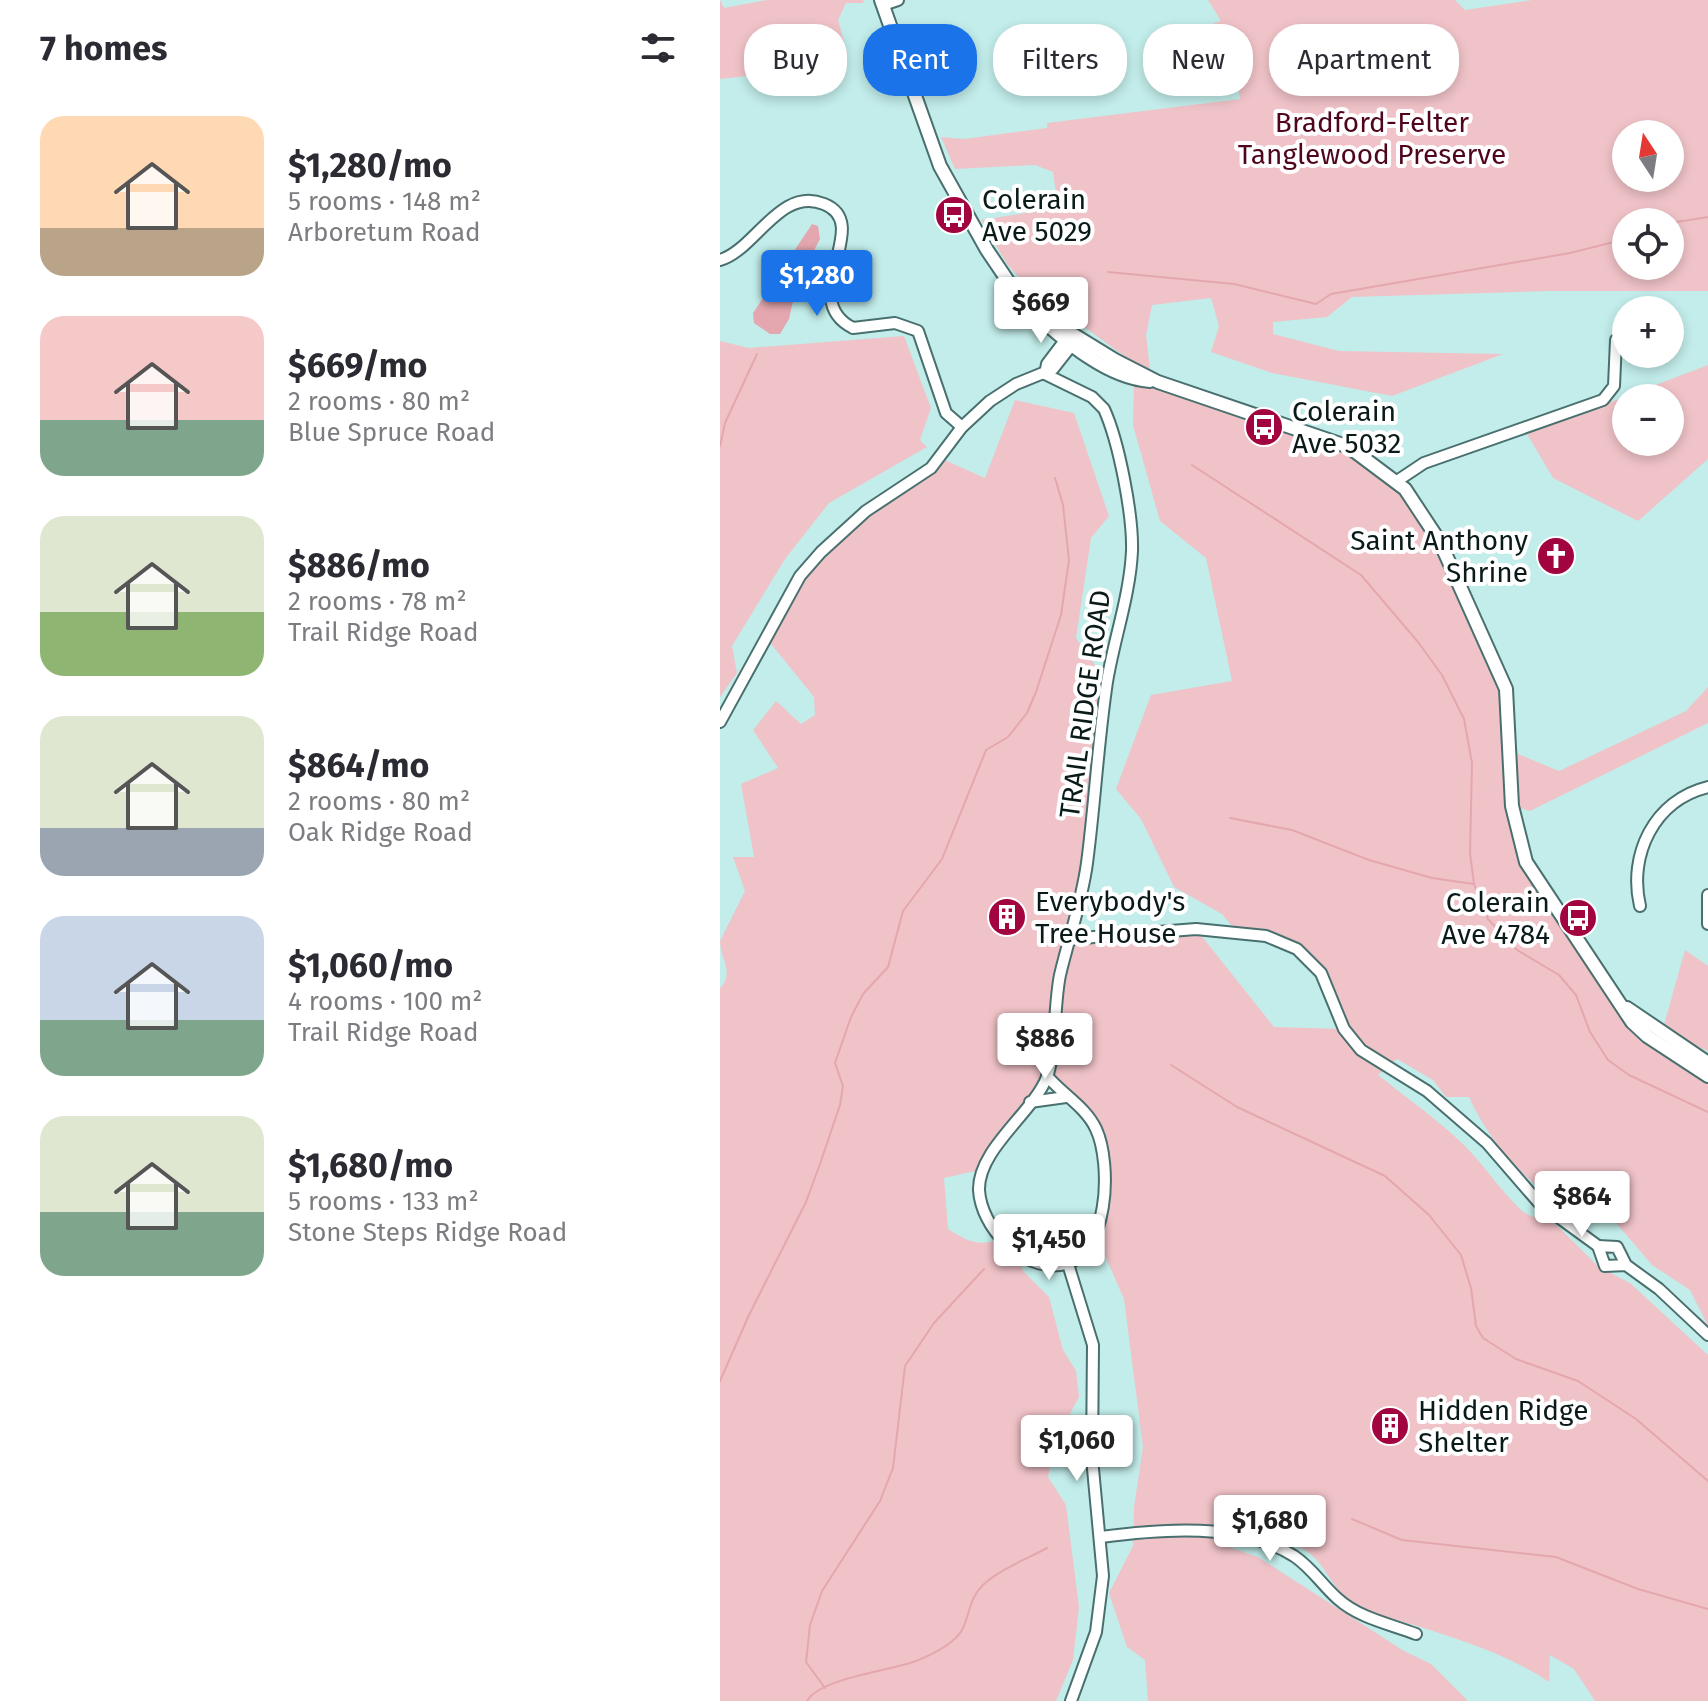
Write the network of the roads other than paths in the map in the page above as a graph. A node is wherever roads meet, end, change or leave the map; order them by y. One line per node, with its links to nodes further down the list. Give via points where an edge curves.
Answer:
1 (898, 0): 2 (street)
2 (882, 2): 4 (main road, via 940,166 1012,286)
3 (720, 260): 9 (street, via 736,253 784,209 811,202 830,207 842,232 830,294 834,313 853,328 895,323 918,331 946,413)
4 (1072, 338): 5 (street); 7 (street, via 1047,364); 10 (main road, via 1134,380 1158,382 1334,440)
5 (1060, 361): 7 (street); 8 (street)
6 (1615, 368): 10 (street, via 1614,386 1603,400 1424,463)
7 (1045, 374): 8 (street, TRAIL RIDGE ROAD); 9 (street, via 1003,392)
8 (1062, 379): 16 (street, TRAIL RIDGE ROAD, via 1092,397 1107,414 1132,541 1099,739 1084,884)
9 (962, 427): 11 (street, via 931,468 866,511 808,566)
10 (1397, 481): 17 (main road, via 1440,542 1506,689 1512,806 1526,862 1647,1036)
11 (720, 722)
12 (1708, 787): 14 (street, via 1680,798 1649,831 1635,870)
13 (1708, 895): 15 (street)
14 (1640, 906)
15 (1708, 924)
16 (1069, 939): 18 (street, TRAIL RIDGE ROAD); 21 (street, via 1196,929 1288,943 1321,973 1344,1029 1361,1050 1427,1091 1487,1143 1539,1203)
17 (1706, 1065)
18 (1047, 1076): 19 (street); 20 (street, TRAIL RIDGE ROAD)
19 (1066, 1097): 20 (street); 22 (street, via 1096,1128 1103,1166 1095,1238)
20 (1030, 1102): 22 (street, TRAIL RIDGE ROAD, via 988,1160 980,1195 994,1228 1012,1249 1037,1263)
21 (1598, 1246): 23 (street, via 1617,1247); 23 (street, via 1605,1266)
22 (1068, 1264): 25 (street, via 1093,1345 1092,1458)
23 (1626, 1265): 24 (street)
24 (1708, 1335)
25 (1101, 1537): 26 (street, via 1206,1532 1273,1546 1306,1564 1346,1606); 27 (street, via 1101,1605)
26 (1416, 1634)
27 (1071, 1701)

